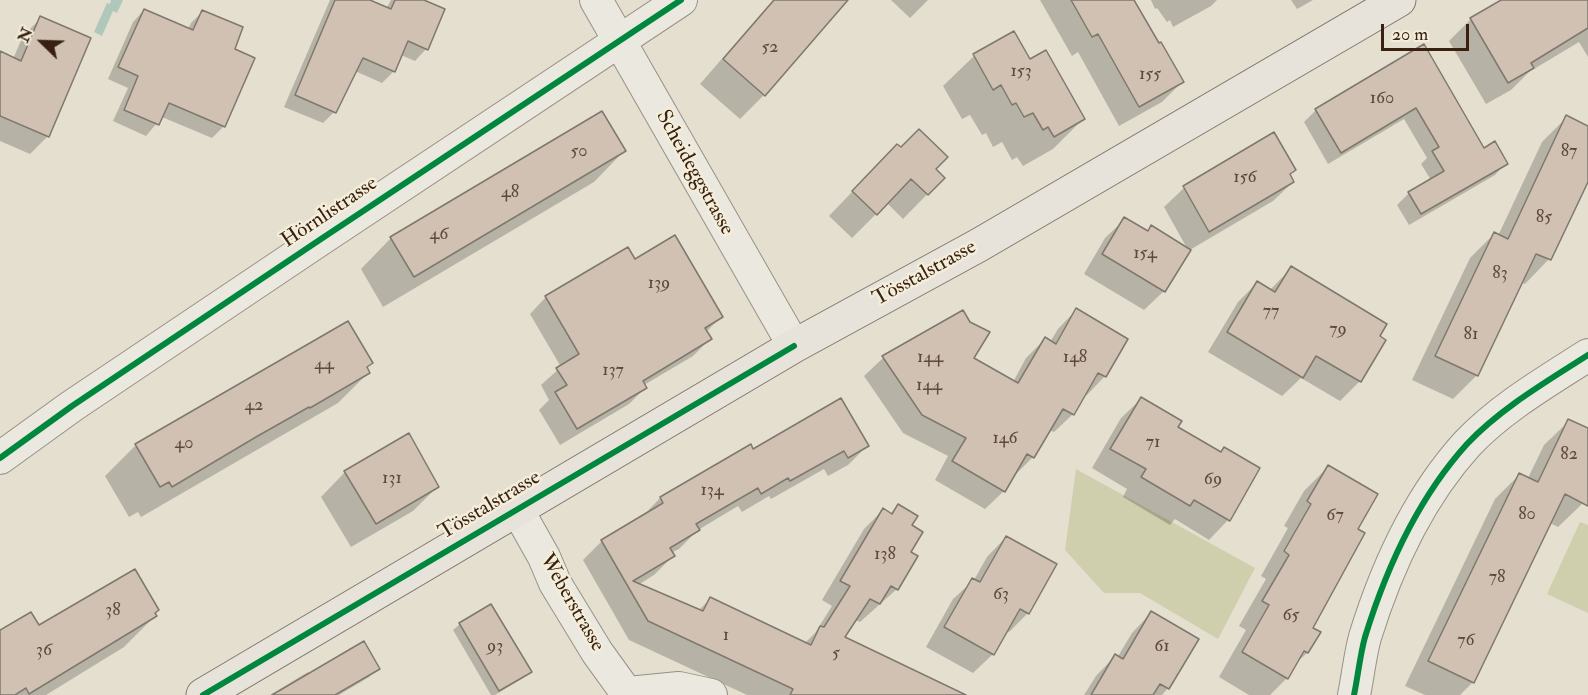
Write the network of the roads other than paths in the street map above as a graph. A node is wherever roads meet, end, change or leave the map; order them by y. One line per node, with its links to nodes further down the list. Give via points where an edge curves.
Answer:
1 (596, 0): 4 (street, Scheideggstrasse)
2 (681, 0): 4 (street, Hörnlistrasse)
3 (1399, 0): 5 (main road, Tösstalstrasse, via 979,245)
4 (620, 41): 5 (street, Scheideggstrasse); 7 (street, Hörnlistrasse)
5 (794, 346): 8 (main road, Tösstalstrasse)
6 (1588, 355): 12 (street, via 1518,400 1468,444 1432,490 1395,558 1365,638)
7 (0, 458)
8 (517, 509): 9 (street, Weberstrasse, via 555,583); 10 (main road, Tösstalstrasse)
9 (628, 694): 11 (street, via 679,688)
10 (203, 695)
11 (711, 695)
12 (1354, 695)

